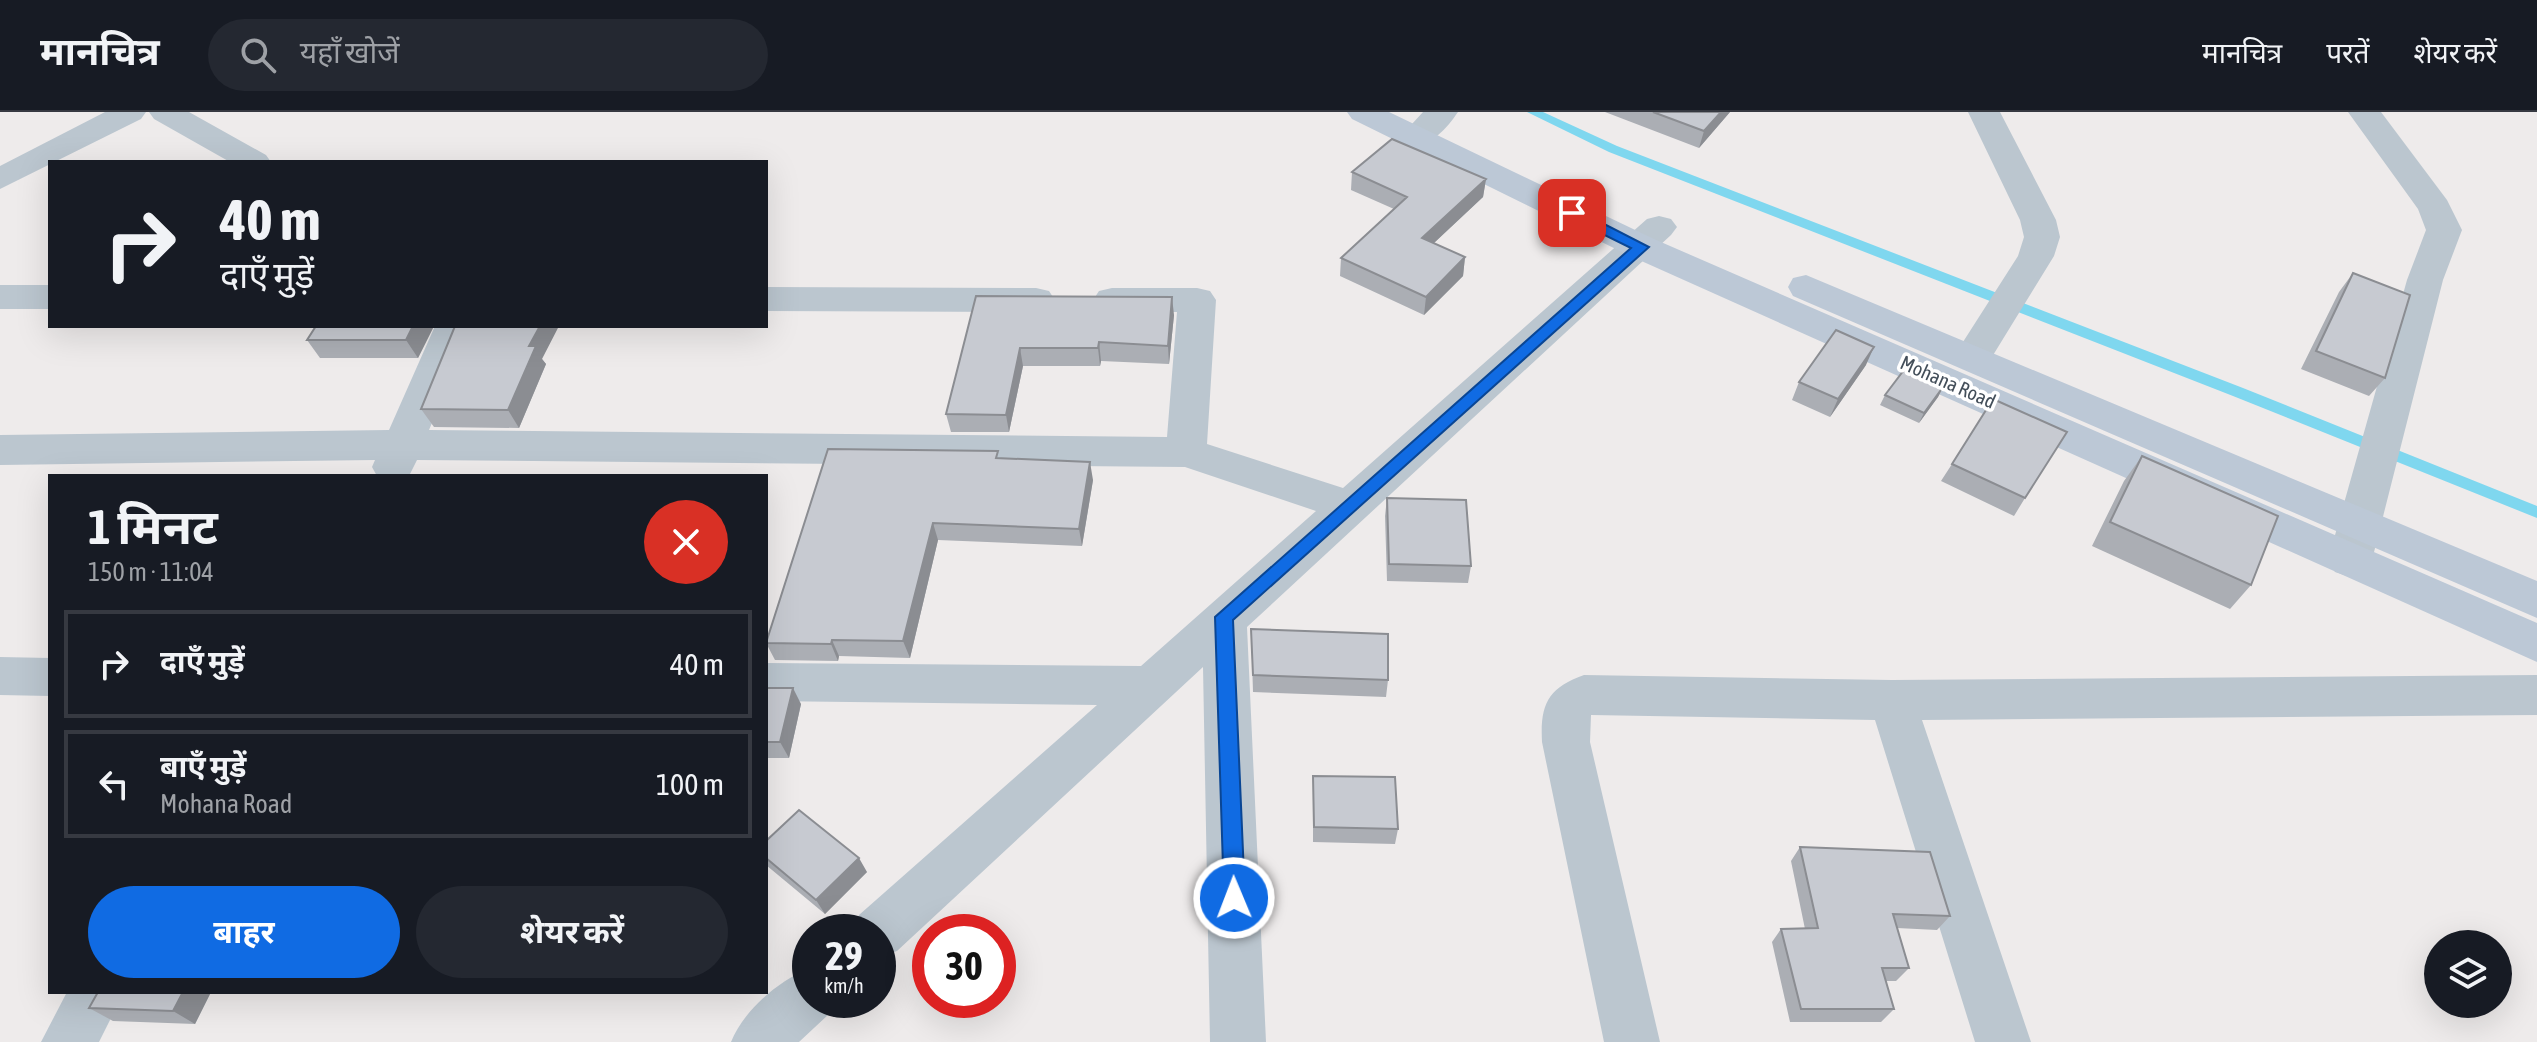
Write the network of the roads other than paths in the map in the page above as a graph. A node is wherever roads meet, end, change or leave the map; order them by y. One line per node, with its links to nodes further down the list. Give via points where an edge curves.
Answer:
1 (130, 112): 8 (street)
2 (165, 112): 7 (street)
3 (1363, 112): 6 (street, Mohana Road)
4 (1984, 112): 14 (street, via 2042,229 2036,256)
5 (2364, 112): 19 (street, via 2435,208 2444,230 2425,280)
6 (1426, 121): 9 (street, Mohana Road)
7 (250, 160)
8 (0, 179)
9 (1650, 237): 14 (street, Mohana Road); 18 (street); 19 (street, Mohana Road)
10 (0, 297): 11 (street)
11 (48, 297)
12 (768, 299): 16 (street, via 1197,300)
13 (453, 328): 17 (street)
14 (1973, 356): 19 (street, Mohana Road)
15 (0, 450): 17 (street)
16 (1186, 452): 17 (street); 18 (street)
17 (396, 461)
18 (1350, 506): 21 (street)
19 (2354, 542): 20 (street, Mohana Road); 22 (street, Mohana Road)
20 (2537, 600)
21 (1224, 617): 26 (street); 34 (street)
22 (2537, 643)
23 (0, 676): 24 (street)
24 (48, 677)
25 (768, 682): 26 (street)
26 (1149, 686): 29 (street)
27 (2537, 695): 28 (street)
28 (1892, 700): 35 (street, via 1601,694 1571,700 1565,710 1566,742); 36 (street)
29 (896, 917)
30 (96, 994): 32 (street)
31 (792, 1012): 33 (street)
32 (69, 1042)
33 (759, 1042)
34 (1238, 1042)
35 (1632, 1042)
36 (2003, 1042)

